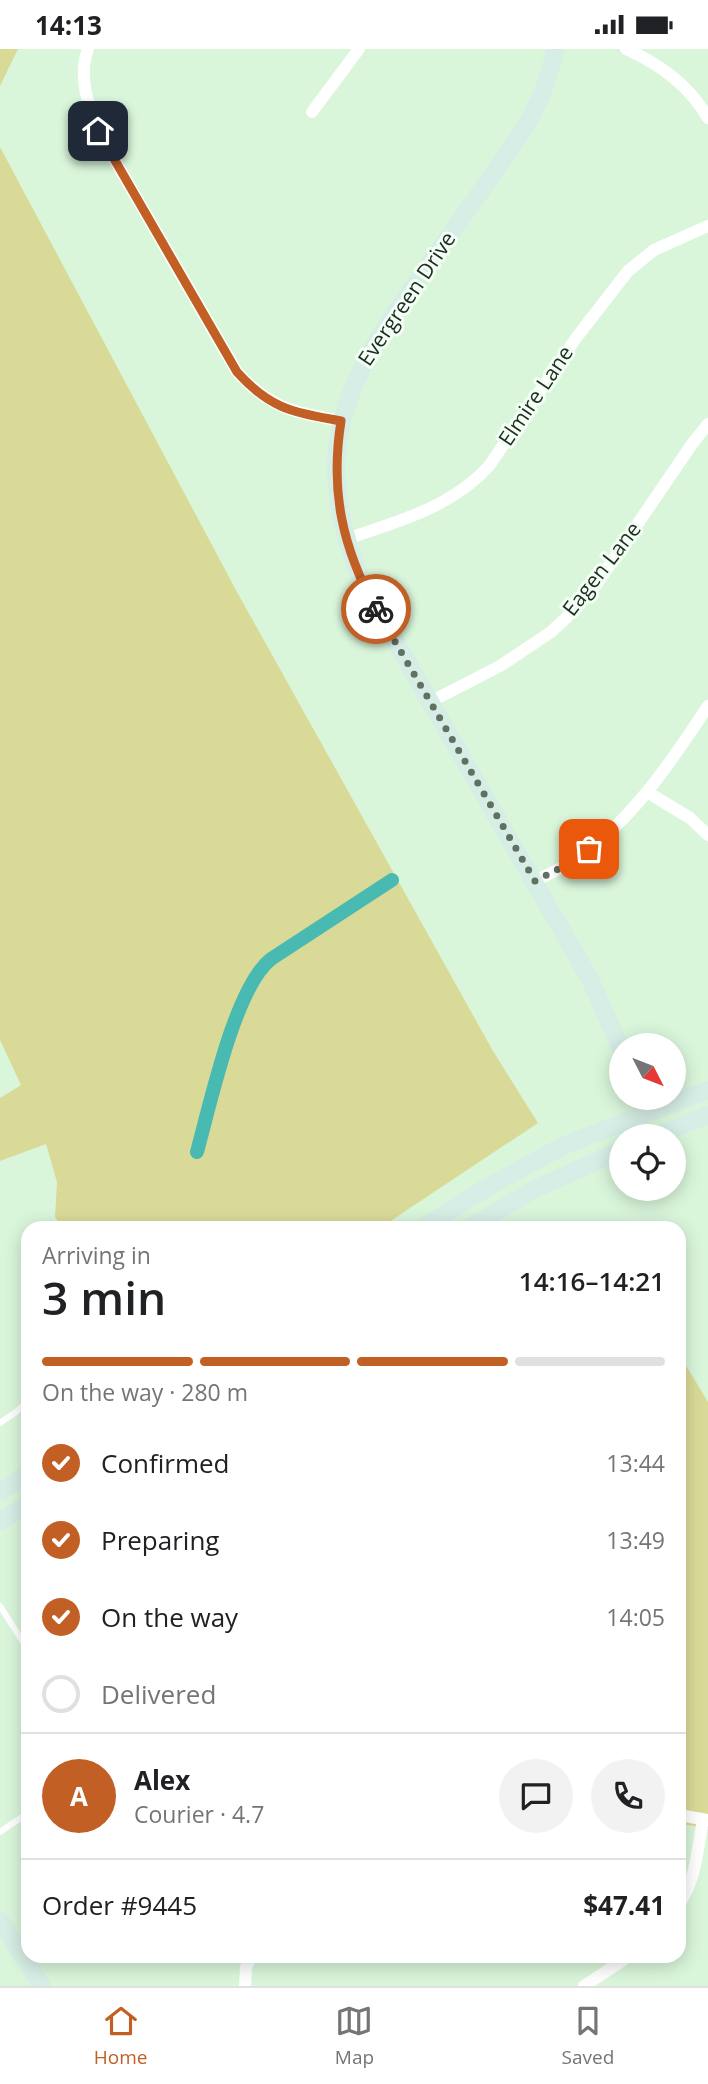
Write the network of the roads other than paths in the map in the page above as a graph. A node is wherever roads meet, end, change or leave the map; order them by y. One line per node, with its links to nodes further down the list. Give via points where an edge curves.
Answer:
1 (88, 49): 8 (street, via 83,74 98,131 237,372 280,407)
2 (359, 49): 5 (street)
3 (555, 49): 8 (street, Evergreen Drive, via 539,104 373,345)
4 (626, 49): 6 (street, via 672,75)
5 (312, 112)
6 (708, 118)
7 (708, 226): 10 (street, Elmire Lane, via 654,250 628,271 474,482 429,508)
8 (341, 421): 10 (street, Evergreen Drive, via 337,492)
9 (708, 424): 11 (street, Eagen Lane, via 596,585 566,617 516,655)
10 (346, 539): 11 (street, Evergreen Drive, via 364,587)
11 (430, 702): 15 (street, Evergreen Drive)
12 (708, 706): 13 (street)
13 (647, 792): 14 (street, via 690,818); 15 (street, via 621,822 576,860)
14 (708, 835)
15 (535, 881): 16 (street, Evergreen Drive, via 590,979)
16 (614, 1033)
17 (708, 1090): 18 (street)
18 (686, 1096)
19 (638, 1110): 23 (street, via 552,1152)
20 (708, 1115): 21 (street)
21 (685, 1124)
22 (609, 1155): 24 (street, via 535,1189)
23 (434, 1221)
24 (481, 1221)
25 (21, 1407): 26 (lane)
26 (0, 1423)
27 (21, 1478): 28 (street)
28 (0, 1491)
29 (21, 1508): 30 (street)
30 (0, 1522)
31 (0, 1606): 32 (lane)
32 (21, 1639)
33 (686, 1816): 35 (street)
34 (21, 1818): 36 (lane)
35 (706, 1820): 37 (street)
36 (0, 1832)
37 (686, 1891)
38 (0, 1920): 39 (street)
39 (21, 1952)
40 (28, 1963): 43 (street)
41 (248, 1963): 44 (street)
42 (619, 1963): 45 (street)
43 (43, 1986)
44 (245, 1986)
45 (584, 1986)

